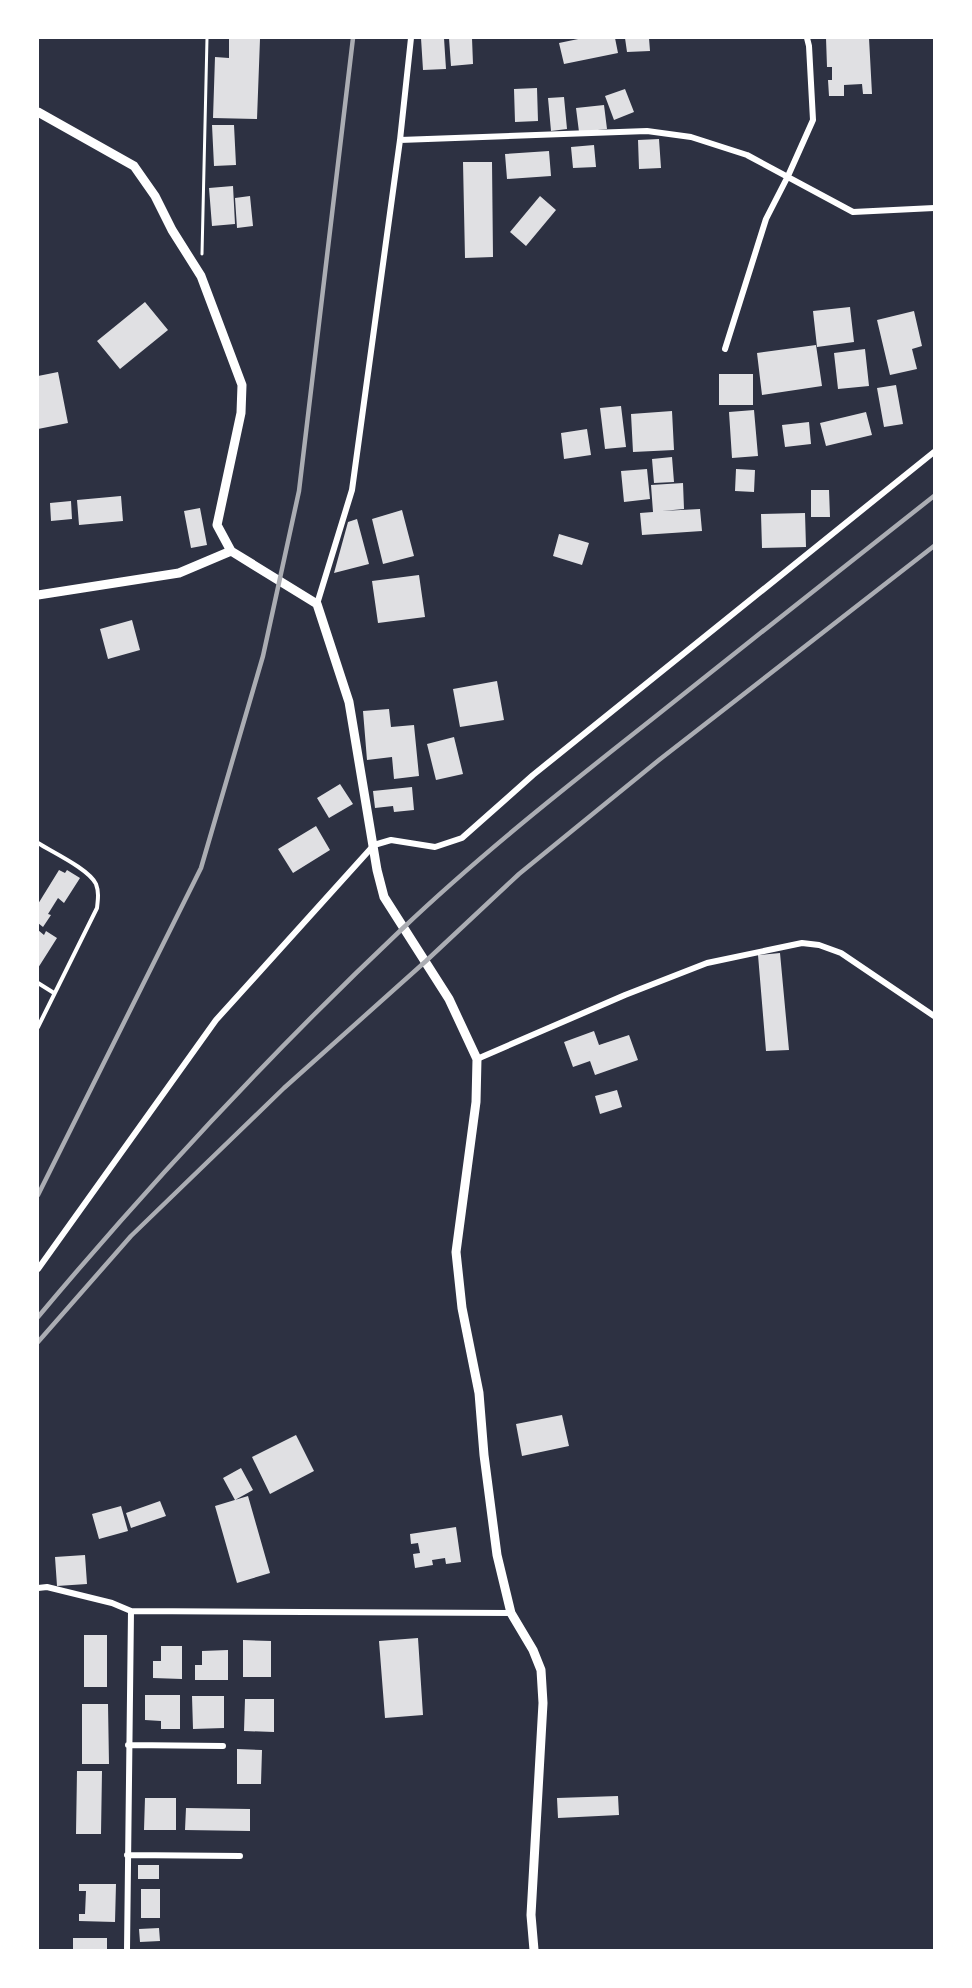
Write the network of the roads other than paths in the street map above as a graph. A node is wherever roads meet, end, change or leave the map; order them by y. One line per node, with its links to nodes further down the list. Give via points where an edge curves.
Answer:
1 (411, 38): 4 (street)
2 (807, 38): 5 (street, via 813,120)
3 (38, 112): 9 (street, via 134,166 201,276 242,385 240,414 217,525)
4 (400, 140): 5 (street, via 647,131 713,144 747,155); 11 (street, via 352,490)
5 (788, 176): 6 (street, via 853,212); 7 (street, via 766,219)
6 (934, 208)
7 (725, 349)
8 (934, 452): 13 (street, via 533,775 462,838 435,847 391,840)
9 (231, 551): 10 (street, via 179,573); 11 (street)
10 (38, 595)
11 (317, 604): 13 (street, via 349,702)
12 (38, 843): 15 (lane, via 91,875 99,895 97,908)
13 (374, 845): 18 (street, via 384,897 449,999); 19 (street, via 216,1020)
14 (38, 982): 15 (lane)
15 (54, 993): 17 (lane)
16 (934, 1016): 18 (street, via 841,953 801,943 707,963)
17 (38, 1027)
18 (477, 1059): 22 (street, via 476,1102 456,1252 462,1308 479,1393 497,1555)
19 (38, 1269)
20 (38, 1588): 21 (street, via 112,1602)
21 (131, 1611): 22 (street); 23 (street)
22 (511, 1613): 28 (street, via 541,1670 543,1702 531,1916)
23 (128, 1745): 24 (street); 25 (street)
24 (223, 1746)
25 (128, 1855): 26 (street); 27 (street)
26 (240, 1856)
27 (127, 1950)
28 (534, 1950)

